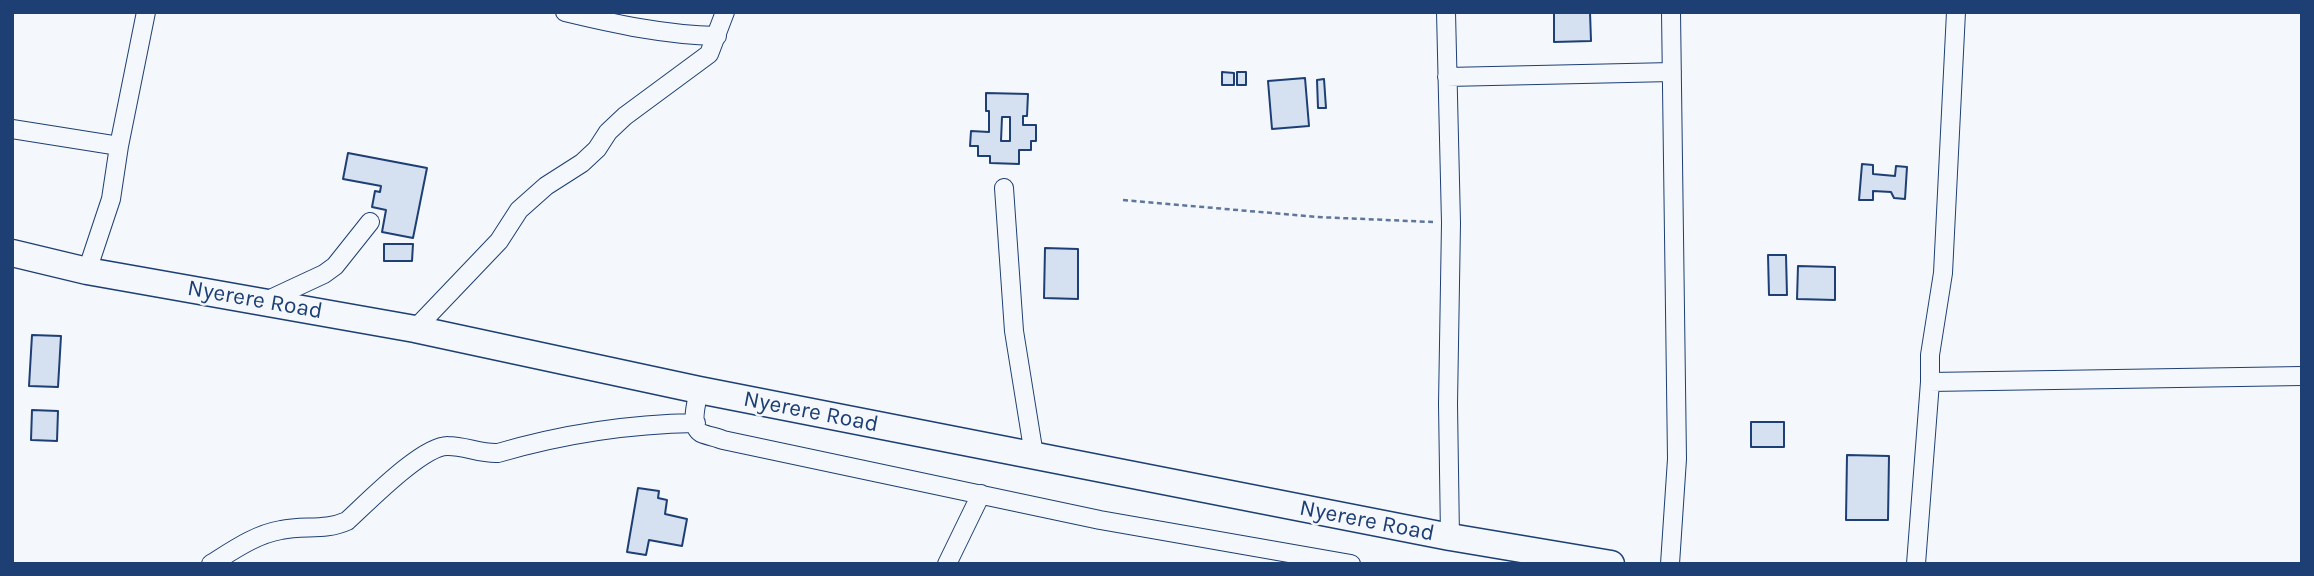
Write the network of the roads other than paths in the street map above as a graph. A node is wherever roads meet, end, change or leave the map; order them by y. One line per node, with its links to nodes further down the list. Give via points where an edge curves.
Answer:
1 (146, 12): 11 (street)
2 (565, 12): 7 (street, via 682,36)
3 (725, 12): 7 (street)
4 (1446, 12): 9 (street)
5 (1671, 12): 8 (street)
6 (1956, 12): 19 (street, via 1943,273)
7 (717, 36): 17 (street, via 709,54 625,116 582,163 519,210 499,241)
8 (1672, 72): 9 (street); 29 (street, via 1677,458)
9 (1447, 77): 24 (street)
10 (12, 129): 11 (street)
11 (119, 146): 15 (street, via 111,199)
12 (1004, 188): 22 (street, via 1014,331)
13 (370, 222): 16 (street, via 335,266)
14 (12, 253): 15 (highway, Nyerere Road)
15 (87, 271): 16 (highway, Nyerere Road)
16 (266, 301): 17 (highway, Nyerere Road)
17 (415, 328): 20 (highway, Nyerere Road)
18 (2302, 376): 19 (street)
19 (1930, 382): 30 (street)
20 (699, 390): 21 (street); 22 (highway, Nyerere Road)
21 (695, 423): 23 (street, via 699,432 723,440); 25 (street, via 572,434 498,453 436,447 346,521 262,535)
22 (1034, 455): 24 (highway, Nyerere Road)
23 (981, 494): 26 (street); 27 (street)
24 (1450, 537): 28 (highway, Nyerere Road)
25 (211, 564)
26 (947, 564)
27 (1351, 564)
28 (1611, 564)
29 (1670, 564)
30 (1916, 564)

